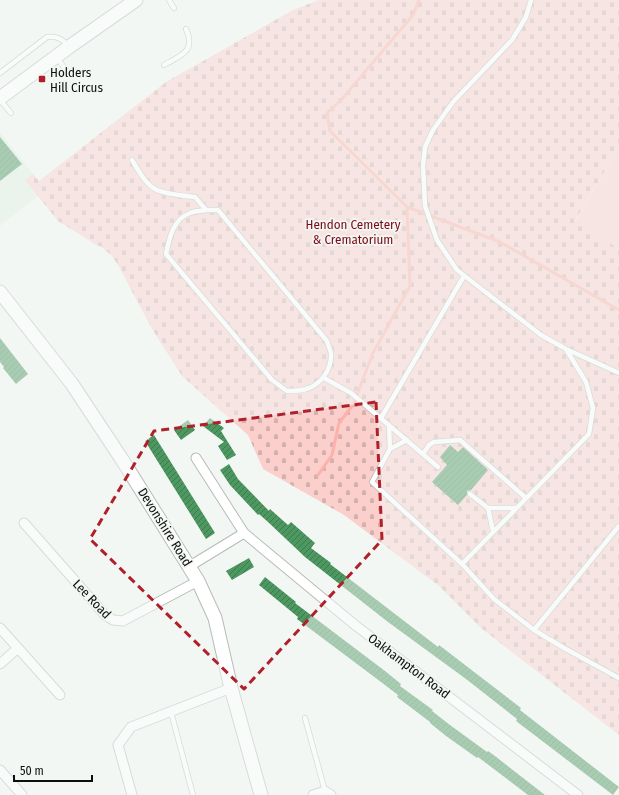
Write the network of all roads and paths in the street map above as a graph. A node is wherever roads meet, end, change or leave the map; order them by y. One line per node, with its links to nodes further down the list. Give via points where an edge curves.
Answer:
1 (136, 0): 6 (street)
2 (169, 0): 4 (lane)
3 (531, 0): 15 (lane, via 526,17 512,40 453,102 433,130 425,147 425,206 437,240)
4 (174, 8)
5 (186, 29): 8 (lane, via 189,47 180,56)
6 (69, 47): 7 (street); 9 (lane, via 62,39 47,37)
7 (56, 56): 10 (lane); 11 (street)
8 (164, 65)
9 (0, 73)
10 (69, 74)
11 (0, 99): 12 (lane)
12 (11, 113)
13 (132, 160): 14 (lane, via 154,188 195,198)
14 (206, 210): 19 (lane, via 218,210 327,341 331,353); 19 (lane, via 191,212 182,218 170,236 166,254 272,380 287,391 306,389)
15 (464, 276): 17 (lane, via 541,335); 20 (lane)
16 (0, 292): 36 (street, Devonshire Road, via 72,384)
17 (566, 349): 18 (lane); 28 (lane, via 586,382 593,408 589,434)
18 (619, 373)
19 (324, 378): 20 (lane, via 351,393)
20 (381, 418): 21 (lane)
21 (389, 425): 22 (lane); 23 (lane)
22 (407, 440): 23 (lane); 24 (lane)
23 (390, 449): 35 (lane, via 372,482)
24 (423, 454): 26 (lane); 28 (lane, via 434,442 460,440)
25 (196, 458): 34 (street, Oakhampton Road)
26 (438, 467)
27 (470, 494): 29 (lane)
28 (526, 498): 30 (lane)
29 (488, 508): 30 (lane); 33 (lane)
30 (516, 508): 33 (lane)
31 (24, 523): 37 (street, Lee Road, via 105,615 113,620 123,621)
32 (619, 526): 39 (lane)
33 (493, 531): 35 (lane)
34 (244, 533): 36 (street); 54 (street, Oakhampton Road, via 355,625)
35 (462, 564): 39 (lane, via 494,599)
36 (190, 566): 37 (street, Devonshire Road)
37 (198, 581): 43 (street, Devonshire Road, via 215,618)
38 (0, 628): 40 (street)
39 (534, 630): 42 (lane)
40 (18, 648): 41 (street); 44 (street)
41 (0, 664)
42 (619, 678)
43 (231, 688): 45 (street); 52 (street, Devonshire Road)
44 (60, 695)
45 (170, 711): 50 (street, via 131,726 118,745); 51 (lane)
46 (305, 718): 48 (lane)
47 (0, 770): 49 (street)
48 (328, 793): 53 (street)
49 (22, 795)
50 (132, 795)
51 (193, 795)
52 (260, 795)
53 (313, 795)
54 (578, 795)

